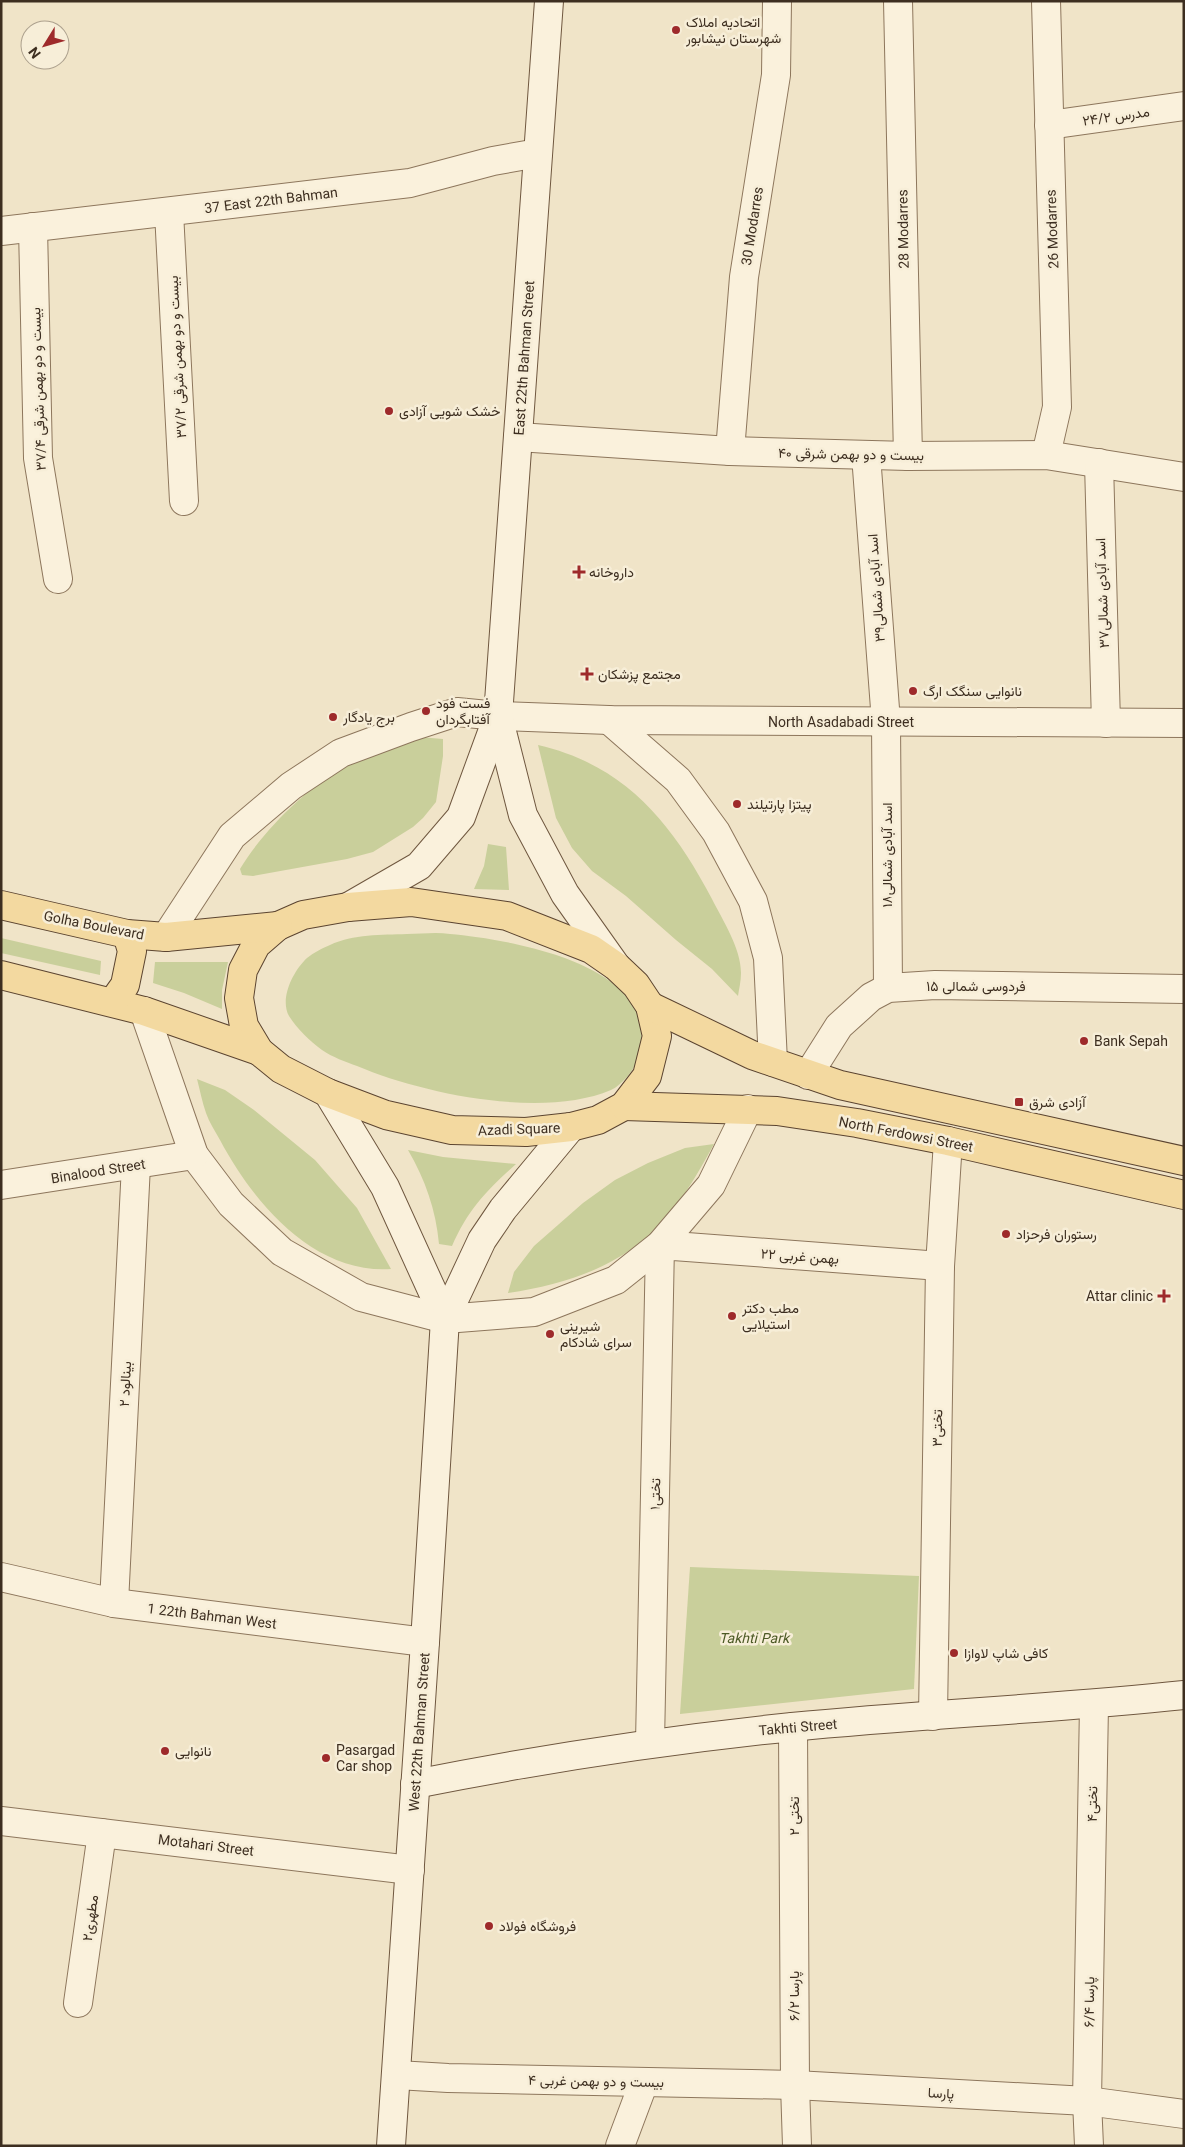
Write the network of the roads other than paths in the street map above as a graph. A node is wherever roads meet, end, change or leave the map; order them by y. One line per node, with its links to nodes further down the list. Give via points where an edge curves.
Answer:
1 (549, 1): 7 (street, East 22th Bahman Street)
2 (777, 1): 12 (street, 30 Modarres, via 776,75 744,277)
3 (898, 1): 15 (street, 28 Modarres)
4 (1046, 1): 6 (street, 26 Modarres)
5 (1184, 106): 6 (street, مدرس ۲۴/۲)
6 (1049, 125): 14 (street, 26 Modarres, via 1057,407)
7 (538, 153): 8 (street, 37 East 22th Bahman, via 492,161 410,183); 11 (street, East 22th Bahman Street)
8 (169, 212): 9 (street, 37 East 22th Bahman); 18 (street, بیست و دو بهمن شرقی ۳۷/۲)
9 (33, 228): 10 (street, 37 East 22th Bahman); 19 (street, بیست و دو بهمن شرقی ۳۷/۴, via 38,458)
10 (1, 231)
11 (518, 437): 12 (street, بیست و دو بهمن شرقی ۴۰); 20 (street, East 22th Bahman Street)
12 (730, 451): 13 (street, بیست و دو بهمن شرقی ۴۰)
13 (866, 455): 15 (street, بیست و دو بهمن شرقی ۴۰); 22 (street, اسد آبادی شمالی۳۹)
14 (1046, 455): 15 (street, بیست و دو بهمن شرقی ۴۰); 16 (street, بیست و دو بهمن شرقی ۴۰)
15 (908, 456)
16 (1099, 463): 17 (street, بیست و دو بهمن شرقی ۴۰); 23 (street, اسد آبادی شمالی۳۷)
17 (1184, 477)
18 (184, 501)
19 (58, 579)
20 (498, 716): 21 (street, North Asadabadi Street); 26 (street, East 22th Bahman Street, via 461,816 419,866); 29 (street, North Asadabadi Street, via 457,712 411,727 341,753 291,786 232,836); 30 (street, East 22th Bahman Street, via 523,815 565,894)
21 (609, 720): 22 (street, North Asadabadi Street); 38 (street, via 678,780 716,832 753,901 768,958)
22 (886, 722): 23 (street, North Asadabadi Street); 32 (street, اسد آبادی شمالی۱۸)
23 (1106, 723): 24 (street, North Asadabadi Street)
24 (1184, 723)
25 (1, 905): 28 (main road, Golha Boulevard)
26 (348, 907): 27 (main road, Azadi Square, via 303,915); 30 (main road, Azadi Square, via 410,902 508,916 591,949)
27 (278, 926): 29 (main road, Golha Boulevard); 37 (main road, Azadi Square, via 256,945 243,970 239,998 244,1026)
28 (127, 934): 29 (main road, Golha Boulevard); 34 (main road, via 132,951 125,985)
29 (166, 937)
30 (617, 967): 35 (main road, Azadi Square, via 636,985)
31 (1, 975): 34 (main road)
32 (888, 988): 33 (street, فردوسی شمالی ۱۵, via 952,985); 39 (street, فردوسی شمالی ۱۵, via 871,997 839,1026)
33 (1184, 989)
34 (113, 1002): 36 (main road)
35 (650, 1006): 38 (main road); 41 (main road, Azadi Square, via 657,1036 647,1076)
36 (144, 1011): 37 (main road); 45 (street)
37 (259, 1051): 40 (main road, Azadi Square, via 281,1069)
38 (773, 1062): 39 (main road)
39 (808, 1075): 46 (main road, via 840,1085)
40 (328, 1093): 43 (main road, Azadi Square, via 386,1115 452,1130 526,1132); 52 (street, West 22th Bahman Street, via 385,1187)
41 (624, 1106): 42 (main road, North Ferdowsi Street); 43 (main road, Azadi Square, via 598,1120)
42 (748, 1109): 44 (main road, North Ferdowsi Street, via 857,1123); 50 (street, via 711,1185)
43 (571, 1127): 52 (street, West 22th Bahman Street, via 503,1209 482,1240)
44 (948, 1141): 49 (main road, North Ferdowsi Street); 51 (street, تختی۳)
45 (194, 1155): 47 (street, Binalood Street); 52 (street, via 231,1204 282,1252 361,1297)
46 (1184, 1161)
47 (136, 1165): 48 (street, Binalood Street); 54 (street, بینالود ۲)
48 (1, 1185)
49 (1184, 1195)
50 (660, 1245): 51 (street, ۲۲ بهمن غربی); 52 (street, via 616,1280 534,1312); 60 (street, تختی۱)
51 (940, 1266): 58 (street, تختی۳)
52 (445, 1319): 55 (street, West 22th Bahman Street)
53 (1, 1577): 54 (street, 1 22th Bahman West)
54 (114, 1603): 55 (street, 1 22th Bahman West)
55 (425, 1642): 61 (street, West 22th Bahman Street)
56 (1184, 1695): 57 (street, Takhti Street)
57 (1094, 1705): 58 (street, Takhti Street); 65 (street, تختی۴)
58 (933, 1716): 59 (street, Takhti Street)
59 (793, 1727): 60 (street, Takhti Street); 66 (street, تختی ۲)
60 (650, 1743): 61 (street, Takhti Street)
61 (415, 1784): 64 (street, West 22th Bahman Street)
62 (1, 1821): 63 (street, Motahari Street)
63 (102, 1833): 64 (street, Motahari Street); 67 (street, مطهری۲)
64 (410, 1870): 68 (street, West 22th Bahman Street)
65 (1090, 1903): 71 (street, پارسا ۶/۴)
66 (794, 1906): 70 (street, پارسا ۶/۲)
67 (78, 2003)
68 (397, 2075): 69 (street, بیست و دو بهمن غربی ۴); 73 (street, West 22th Bahman Street)
69 (644, 2082): 70 (street, بیست و دو بهمن غربی ۴); 74 (street)
70 (794, 2085): 71 (street, پارسا); 75 (street, پارسا ۶/۲)
71 (1087, 2102): 72 (street, پارسا); 76 (street, پارسا ۶/۴)
72 (1184, 2114)
73 (391, 2146)
74 (620, 2146)
75 (797, 2146)
76 (1089, 2146)

